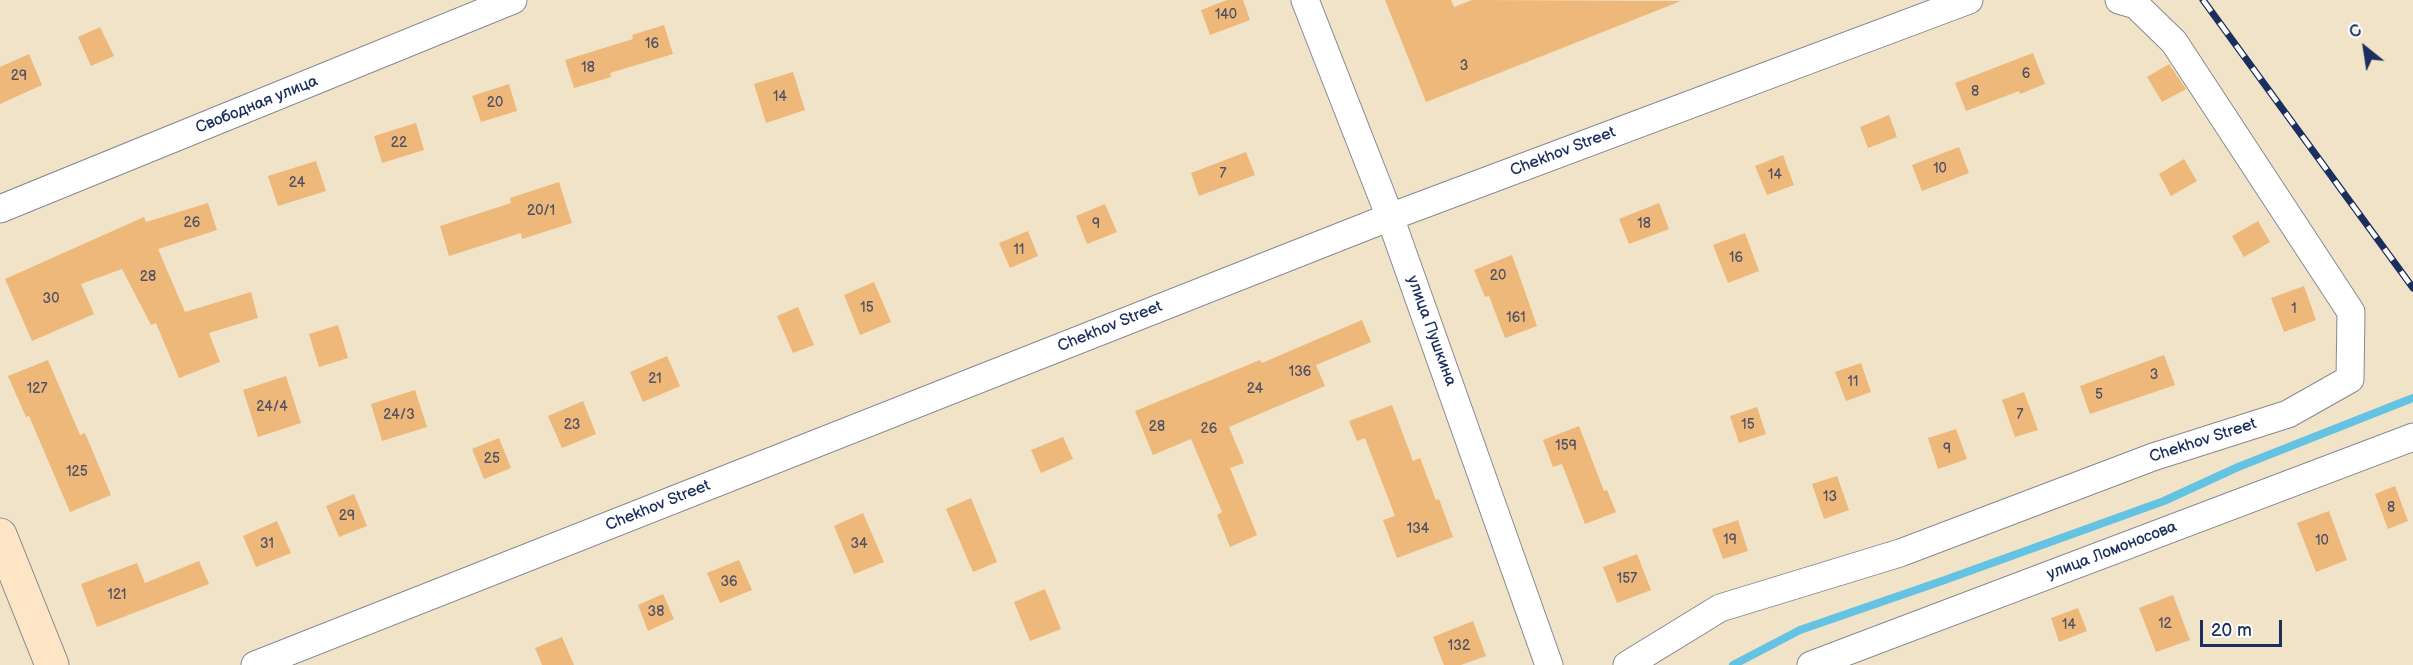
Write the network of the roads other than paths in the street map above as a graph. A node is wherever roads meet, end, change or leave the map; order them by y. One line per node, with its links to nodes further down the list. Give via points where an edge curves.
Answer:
1 (513, 0): 5 (street, Свободная улица)
2 (1305, 0): 6 (street, улица Пушкина)
3 (1969, 0): 6 (street, Chekhov Street)
4 (2119, 0): 12 (street, Chekhov Street, via 2136,5 2174,42 2351,312 2350,379 2288,414 2153,457 1900,553 1720,608)
5 (0, 208)
6 (1390, 217): 10 (street, Chekhov Street); 11 (street, улица Пушкина)
7 (2413, 437): 13 (street, улица Ломоносова)
8 (0, 535): 9 (main road)
9 (52, 665)
10 (255, 665)
11 (1549, 665)
12 (1628, 665)
13 (1811, 665)

